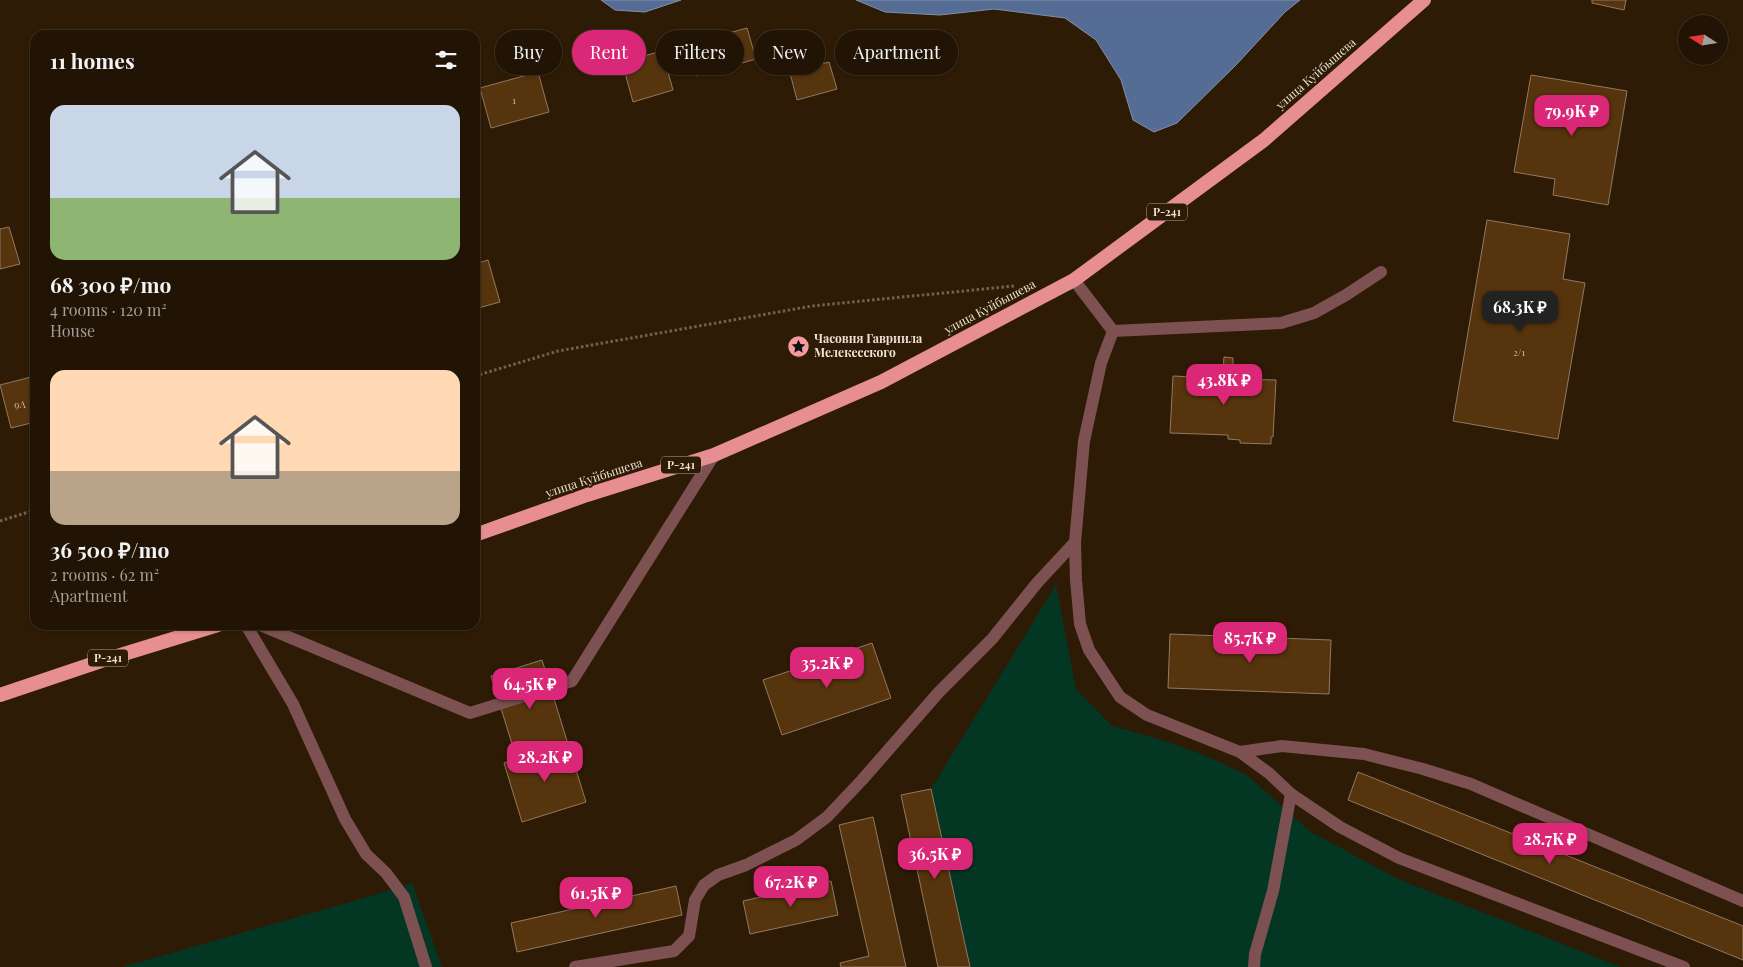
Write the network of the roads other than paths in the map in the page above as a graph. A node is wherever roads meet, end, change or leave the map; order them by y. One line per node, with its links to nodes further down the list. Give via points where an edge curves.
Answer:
1 (1424, 0): 3 (highway, улица Куйбышева / Р-241, via 1264,140)
2 (1381, 272): 4 (street, via 1314,313 1281,323)
3 (1074, 280): 4 (street); 5 (highway, улица Куйбышева / Р-241, via 881,382)
4 (1113, 331): 7 (street, via 1100,363 1084,441)
5 (714, 455): 6 (highway, улица Куйбышева / Р-241); 10 (street, via 572,681 470,713)
6 (480, 532)
7 (1075, 542): 12 (street, via 1080,624 1089,650 1120,697 1147,715); 16 (street, via 992,639 827,817 796,840 718,875 704,885 695,900 689,936 674,951)
8 (202, 630): 11 (highway, Р-241)
9 (249, 630): 15 (street, via 293,704 345,819 366,854 404,897)
10 (272, 630)
11 (0, 695)
12 (1240, 752): 13 (street); 14 (street, via 1282,746 1364,754 1423,769 1471,784)
13 (1291, 794): 17 (street, via 1273,891); 18 (street, via 1340,827 1399,858)
14 (1743, 901)
15 (426, 967)
16 (575, 967)
17 (1254, 967)
18 (1684, 967)

